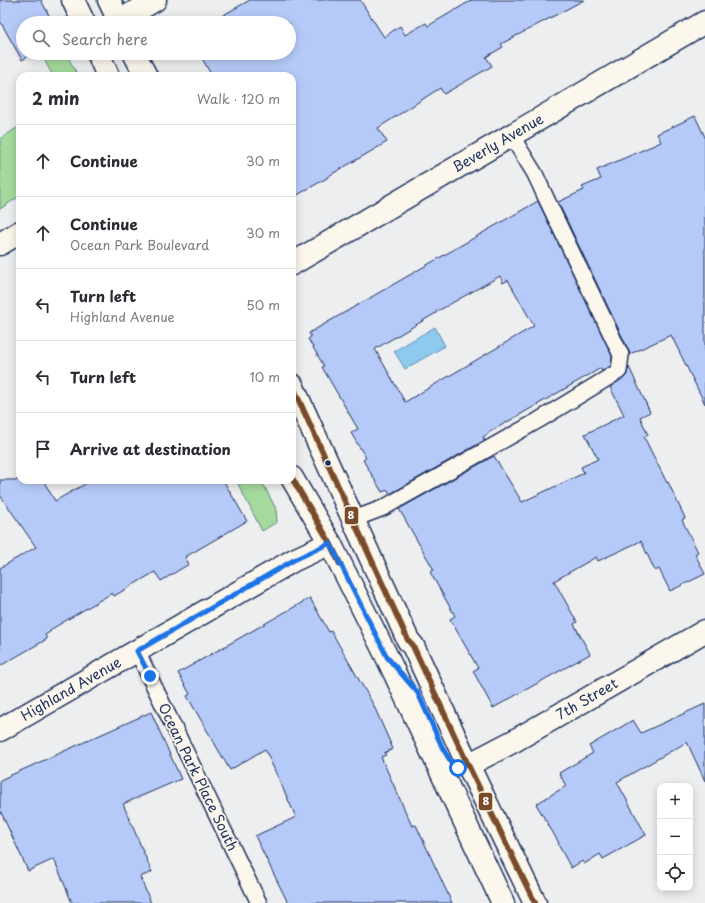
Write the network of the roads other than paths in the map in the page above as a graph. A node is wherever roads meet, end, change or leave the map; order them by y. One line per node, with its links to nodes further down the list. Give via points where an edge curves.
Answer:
1 (73, 0): 4 (street)
2 (109, 0): 5 (street)
3 (155, 0): 6 (street)
4 (81, 16)
5 (116, 16)
6 (128, 16)
7 (705, 22): 12 (street, Beverly Avenue)
8 (101, 60): 10 (street)
9 (138, 60): 11 (street)
10 (106, 72)
11 (144, 72)
12 (512, 136): 15 (street, Beverly Avenue); 18 (lane, via 535,174 620,355 619,371 539,420 383,508)
13 (16, 234): 14 (street)
14 (0, 244)
15 (296, 262)
16 (296, 394): 18 (street)
17 (296, 484): 19 (street)
18 (354, 519): 21 (street)
19 (330, 543): 21 (street, via 341,541 353,546 388,617); 22 (street, Highland Avenue, via 294,560); 23 (street)
20 (705, 631): 25 (street, 7th Street)
21 (408, 640): 25 (street)
22 (137, 651): 24 (street, Highland Avenue); 26 (lane, Ocean Park Place South)
23 (387, 657): 25 (street, via 418,693 450,760 458,768); 27 (street)
24 (0, 730)
25 (468, 765): 28 (street)
26 (259, 903)
27 (503, 903)
28 (535, 903)

